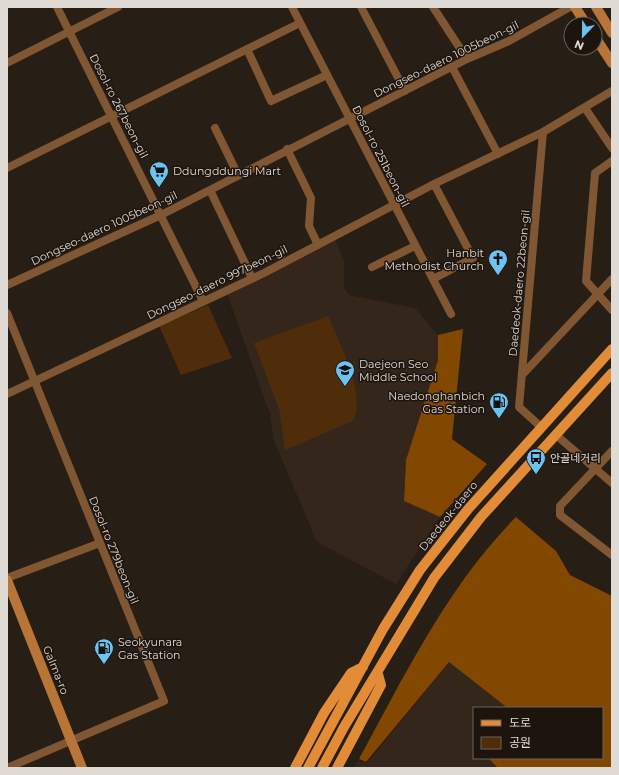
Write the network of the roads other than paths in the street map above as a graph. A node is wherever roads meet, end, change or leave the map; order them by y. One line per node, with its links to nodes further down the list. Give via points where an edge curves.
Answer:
1 (57, 7): 11 (street, Dosol-ro 267beon-gil)
2 (118, 7): 11 (street)
3 (292, 7): 10 (street, Dosol-ro 251beon-gil)
4 (361, 7): 20 (street)
5 (433, 7): 15 (street)
6 (570, 7): 15 (street, Dongseo-daero 1005beon-gil, via 509,41)
7 (575, 7): 9 (main road)
8 (596, 7): 12 (main road)
9 (581, 16)
10 (300, 23): 13 (street); 19 (street, Dosol-ro 251beon-gil)
11 (69, 32): 16 (street); 23 (street, Dosol-ro 267beon-gil)
12 (612, 33)
13 (247, 49): 19 (street, via 271,101); 23 (street)
14 (603, 49): 17 (main road)
15 (468, 59): 18 (street, Dongseo-daero 1005beon-gil)
16 (7, 63)
17 (612, 63)
18 (452, 67): 20 (street, Dongseo-daero 1005beon-gil); 29 (street)
19 (327, 75): 24 (street, Dosol-ro 251beon-gil)
20 (405, 91): 24 (street, Dongseo-daero 1005beon-gil)
21 (612, 91): 22 (street, Dongseo-daero 997beon-gil)
22 (585, 108): 26 (street, Dongseo-daero 997beon-gil); 27 (street)
23 (112, 116): 31 (street); 36 (street, Dosol-ro 267beon-gil)
24 (350, 119): 28 (street, Dongseo-daero 1005beon-gil); 35 (street, Dosol-ro 251beon-gil)
25 (215, 128): 32 (street)
26 (544, 132): 29 (street, Dongseo-daero 997beon-gil); 51 (street, Daedeok-daero 22beon-gil)
27 (612, 148)
28 (287, 150): 32 (street, Dongseo-daero 1005beon-gil); 37 (street, via 311,198 309,226)
29 (498, 154): 33 (street, Dongseo-daero 997beon-gil)
30 (612, 161): 44 (street, via 595,173 586,281)
31 (7, 168)
32 (238, 175): 34 (street, Dongseo-daero 1005beon-gil)
33 (434, 184): 35 (street, Dongseo-daero 997beon-gil); 41 (street, via 473,258)
34 (210, 190): 36 (street, Dongseo-daero 1005beon-gil); 40 (street)
35 (394, 204): 37 (street, Dongseo-daero 997beon-gil); 38 (street, Dosol-ro 251beon-gil)
36 (161, 215): 43 (street, Dongseo-daero 1005beon-gil); 45 (street, Dosol-ro 267beon-gil)
37 (318, 245): 40 (street, Dongseo-daero 997beon-gil)
38 (415, 246): 39 (street); 41 (street, Dosol-ro 251beon-gil)
39 (372, 267)
40 (252, 278): 45 (street, Dongseo-daero 997beon-gil)
41 (433, 279): 48 (street, Dosol-ro 251beon-gil)
42 (612, 279): 44 (street)
43 (7, 285)
44 (597, 295): 46 (street); 51 (street)
45 (203, 301): 52 (street, Dongseo-daero 997beon-gil)
46 (612, 310)
47 (7, 313): 52 (street, Dosol-ro 279beon-gil)
48 (450, 314)
49 (612, 349): 54 (main road, Daedeok-daero)
50 (612, 373): 55 (main road)
51 (522, 375): 54 (street, Daedeok-daero 22beon-gil, via 519,407)
52 (35, 382): 53 (street, Dongseo-daero 997beon-gil); 59 (street, Dosol-ro 279beon-gil)
53 (7, 394)
54 (541, 427): 62 (main road, Daedeok-daero, via 469,508 420,570 383,629)
55 (556, 435): 57 (street); 63 (main road, via 482,517 434,578 398,635)
56 (612, 451): 57 (street)
57 (595, 470): 58 (street); 60 (street, via 560,506 560,515)
58 (612, 482)
59 (100, 543): 61 (street, Galma-ro); 64 (street, Dosol-ro 279beon-gil, via 164,701)
60 (612, 554)
61 (7, 579): 64 (main road, Galma-ro)
62 (363, 667): 67 (main road, via 351,673 324,713); 68 (main road, Daedeok-daero)
63 (378, 674): 69 (main road, via 344,726); 70 (main road, via 381,685)
64 (71, 740): 65 (street); 66 (main road, Galma-ro)
65 (7, 768)
66 (82, 768)
67 (295, 768)
68 (308, 768)
69 (322, 768)
70 (337, 768)

